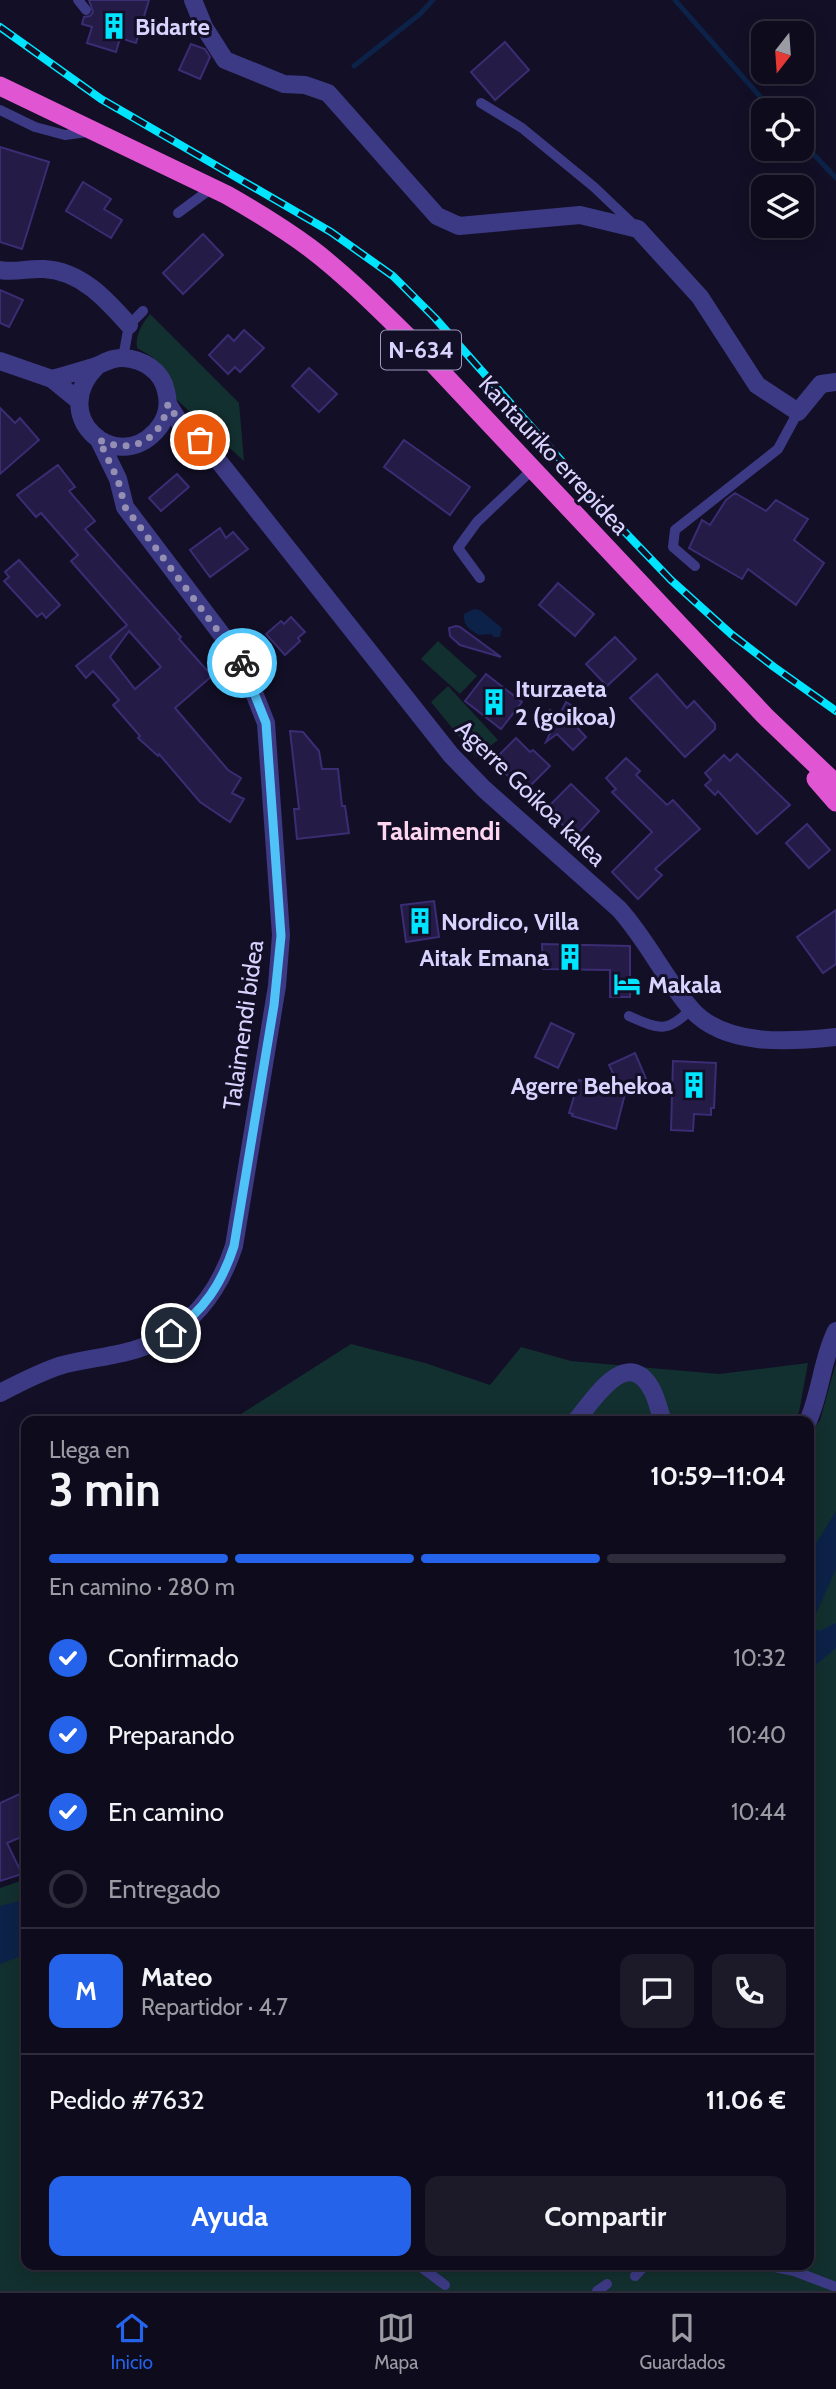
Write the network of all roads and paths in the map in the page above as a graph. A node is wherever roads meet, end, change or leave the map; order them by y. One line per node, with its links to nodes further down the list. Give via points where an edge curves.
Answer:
1 (78, 0): 3 (lane)
2 (193, 0): 10 (street, via 225,60 284,84 328,93 437,216 459,226 580,215)
3 (86, 10)
4 (0, 86): 7 (highway, Kantauriko errepidea / N-634)
5 (481, 103): 10 (lane, via 522,128)
6 (0, 110): 7 (lane, via 65,135)
7 (94, 131): 8 (highway, Kantauriko errepidea / N-634)
8 (213, 188): 9 (lane); 26 (highway, Kantauriko errepidea / N-634, via 285,230 356,287)
9 (178, 213)
10 (638, 229): 21 (street, via 699,296 757,385)
11 (0, 270): 13 (street, via 48,269 77,279 97,290)
12 (143, 311): 13 (lane)
13 (129, 325): 14 (lane)
14 (123, 358): 16 (street); 20 (street, via 153,369 164,384)
15 (0, 361): 17 (street)
16 (97, 366): 17 (street); 19 (street, via 81,387)
17 (52, 379): 19 (street)
18 (836, 382): 21 (street, via 821,384)
19 (79, 401): 24 (street, via 86,426)
20 (168, 404): 22 (street, Agerre Goikoa kalea); 23 (street, via 165,419)
21 (798, 411): 28 (lane, via 778,449 675,530 673,547)
22 (185, 430): 23 (street); 33 (street, Agerre Goikoa kalea, via 213,454 451,755 619,909)
23 (155, 432): 25 (street)
24 (99, 440): 25 (street); 27 (street, Talaimendi bidea)
25 (137, 444): 27 (street)
26 (533, 469): 29 (lane, via 477,522 458,548); 30 (highway, Kantauriko errepidea / N-634)
27 (118, 480): 37 (street, Talaimendi bidea, via 130,514 241,660 266,723 281,936 277,985 234,1246 211,1297 182,1325 144,1347 58,1367)
28 (695, 566)
29 (480, 579)
30 (765, 716): 31 (highway, N-634); 32 (highway, N-634)
31 (836, 784)
32 (836, 802)
33 (691, 1009): 34 (lane, via 667,1027 653,1027); 35 (street, Agerre Goikoa kalea, via 735,1036)
34 (629, 1016)
35 (836, 1037)
36 (836, 1331): 40 (street)
37 (0, 1393)
38 (580, 1416): 39 (street, via 612,1378 625,1372 647,1383)
39 (661, 1416)
40 (810, 1416)
41 (425, 2270): 46 (lane)
42 (640, 2270): 44 (lane)
43 (789, 2270): 47 (lane)
44 (635, 2276)
45 (607, 2284): 48 (lane)
46 (445, 2285)
47 (836, 2287)
48 (597, 2291)

